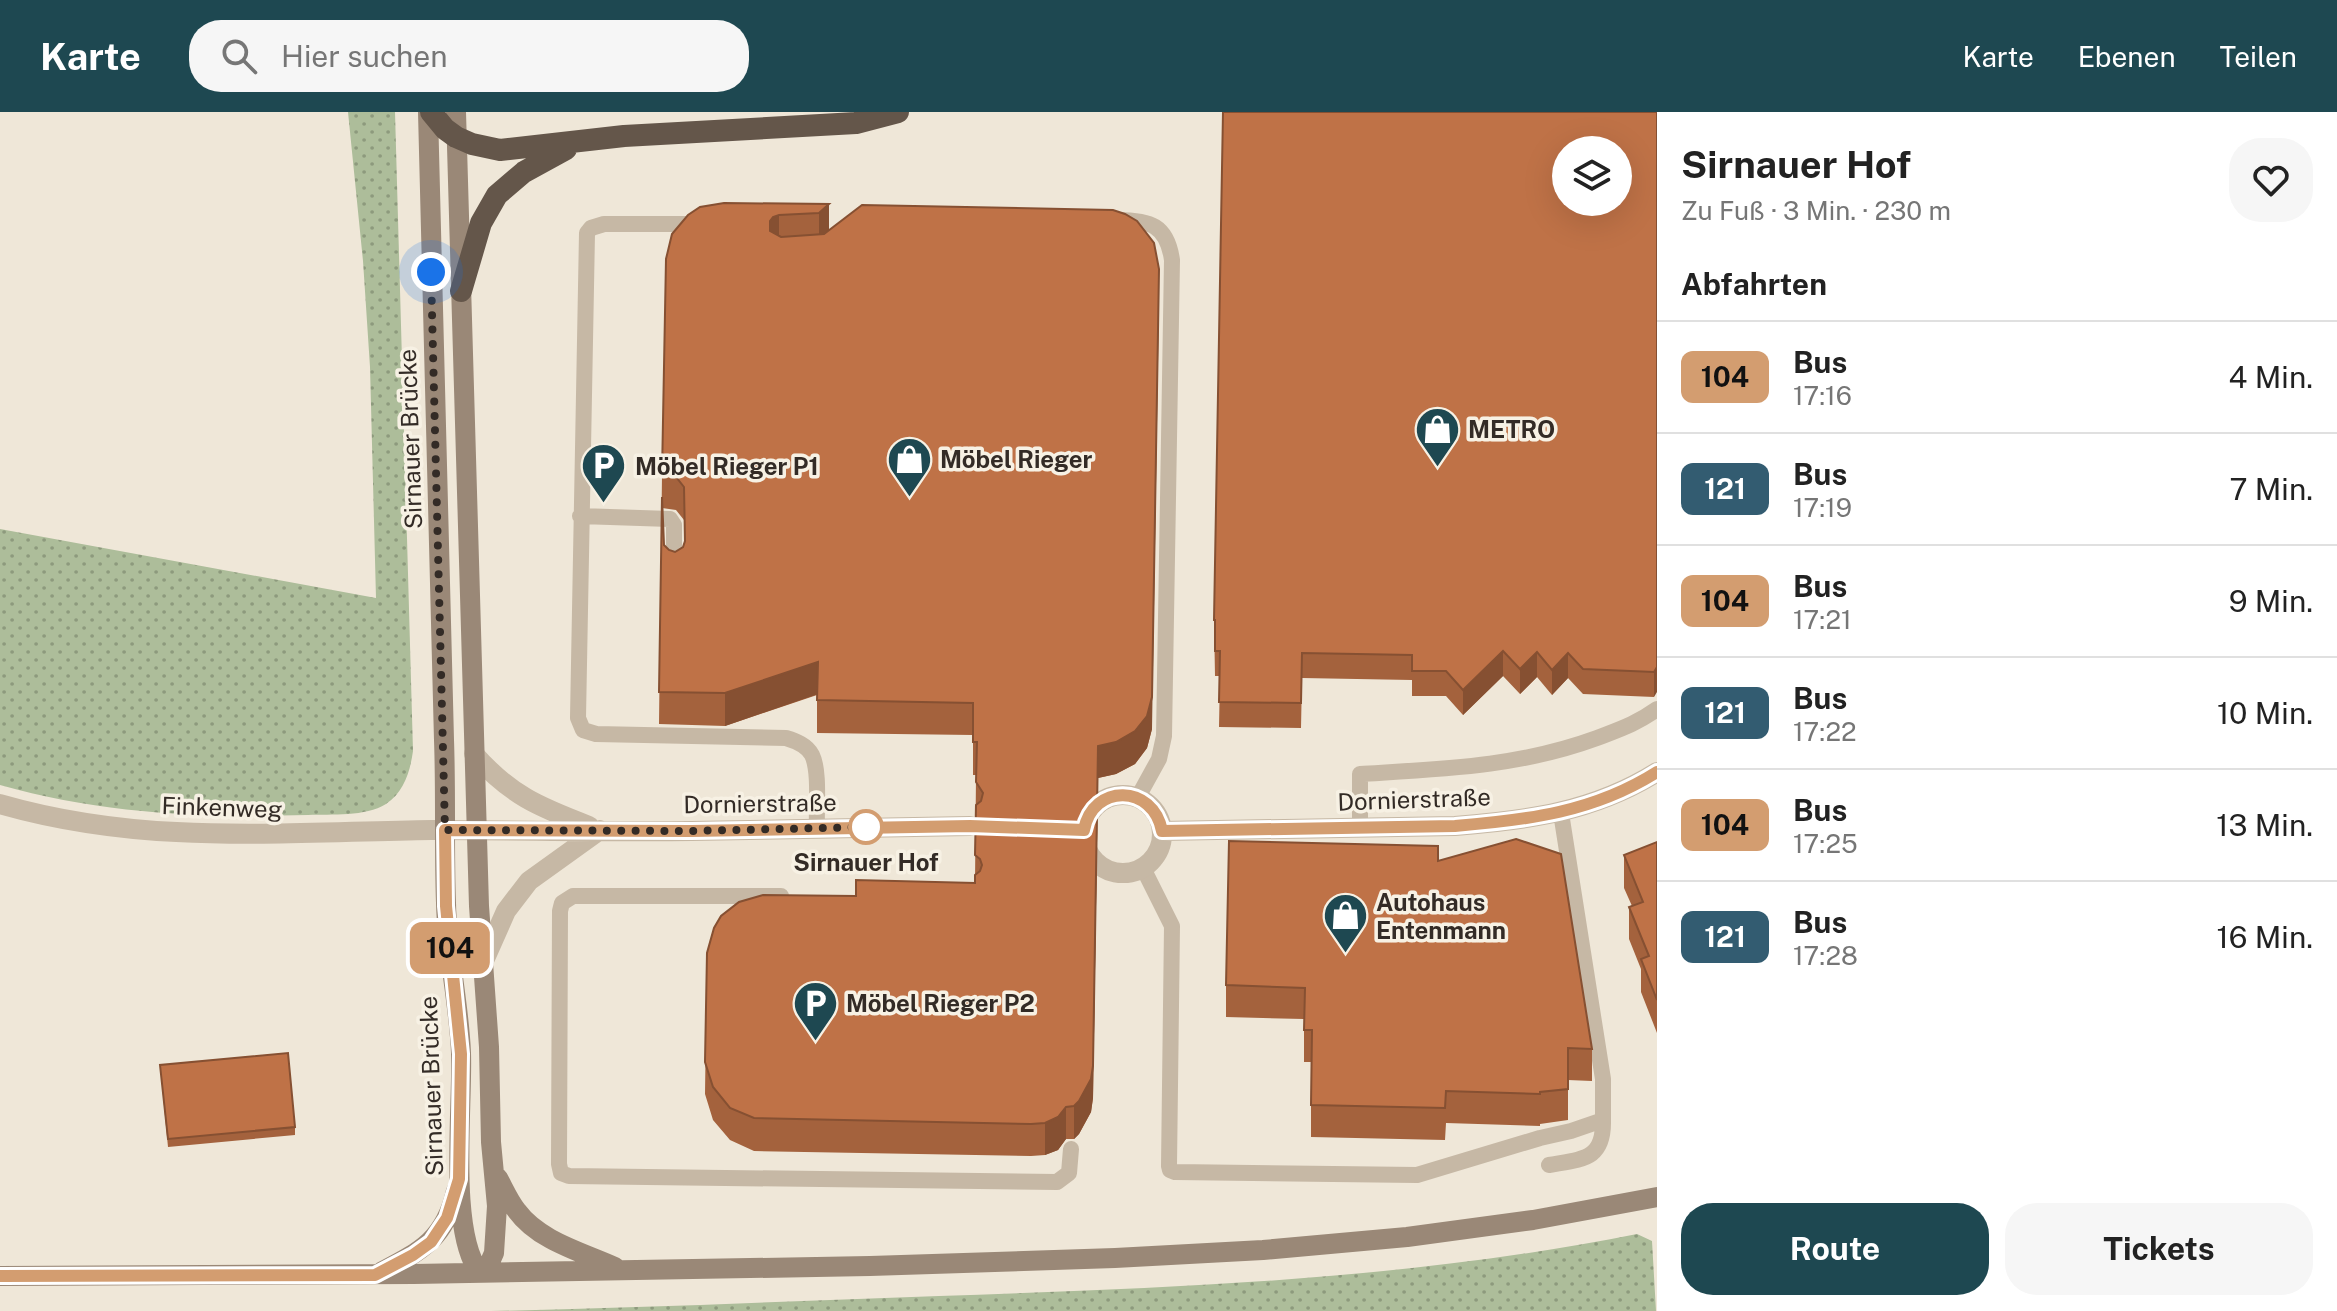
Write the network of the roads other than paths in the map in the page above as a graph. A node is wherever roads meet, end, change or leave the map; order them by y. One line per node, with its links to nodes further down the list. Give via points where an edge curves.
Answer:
1 (429, 112): 4 (highway); 20 (main road, Sirnauer Brücke)
2 (456, 112): 4 (main road)
3 (898, 112): 5 (highway, via 856,123)
4 (456, 137): 5 (highway, via 500,150); 8 (main road)
5 (580, 142): 8 (highway, via 524,172 497,195 481,223)
6 (1100, 220): 14 (lane, via 1143,222 1160,230 1172,260 1164,736 1159,759)
7 (717, 224): 9 (lane, via 597,224 587,233)
8 (461, 291): 12 (main road)
9 (580, 516): 10 (lane, via 673,521); 18 (lane, via 583,730 797,741 816,766)
10 (674, 573)
11 (1657, 709): 19 (lane, via 1638,723 1561,751 1481,766 1360,774)
12 (474, 754): 21 (main road); 22 (street, Dornierstraße, via 529,801)
13 (1657, 772): 16 (street, Dornierstraße, via 1602,800)
14 (1138, 797): 23 (street, via 1158,815); 24 (street, via 1104,800 1088,817 1085,837 1090,855 1102,868 1118,874)
15 (0, 804): 20 (street, Finkenweg, via 165,833)
16 (1561, 813): 19 (street, Dornierstraße, via 1455,826); 27 (lane, via 1603,1079)
17 (970, 826): 18 (street, Dornierstraße)
18 (817, 827): 22 (street, Dornierstraße)
19 (1360, 827): 23 (street, Dornierstraße)
20 (445, 830): 21 (street, Dornierstraße); 31 (main road, Sirnauer Brücke, via 446,906 461,1054)
21 (476, 830): 22 (street, Dornierstraße); 26 (main road)
22 (600, 830): 26 (street, via 529,881 506,911)
23 (1162, 831): 24 (street, via 1157,856)
24 (1143, 868): 27 (lane, via 1172,926 1173,1172 1417,1175)
25 (795, 896): 28 (lane, via 573,896 562,903 561,1173 1057,1182 1069,1173)
26 (483, 963): 30 (main road)
27 (1603, 1120): 29 (lane, via 1598,1150 1581,1160)
28 (1071, 1149)
29 (1549, 1165)
30 (493, 1170): 33 (main road, via 517,1211 535,1229); 34 (main road, via 494,1253)
31 (459, 1179): 34 (main road, Sirnauer Brücke, via 469,1253); 35 (main road, via 447,1218 431,1242)
32 (1657, 1197): 33 (main road, via 1407,1237 1263,1250)
33 (622, 1270): 34 (main road)
34 (480, 1273): 35 (main road)
35 (375, 1275): 36 (main road)
36 (0, 1276)

